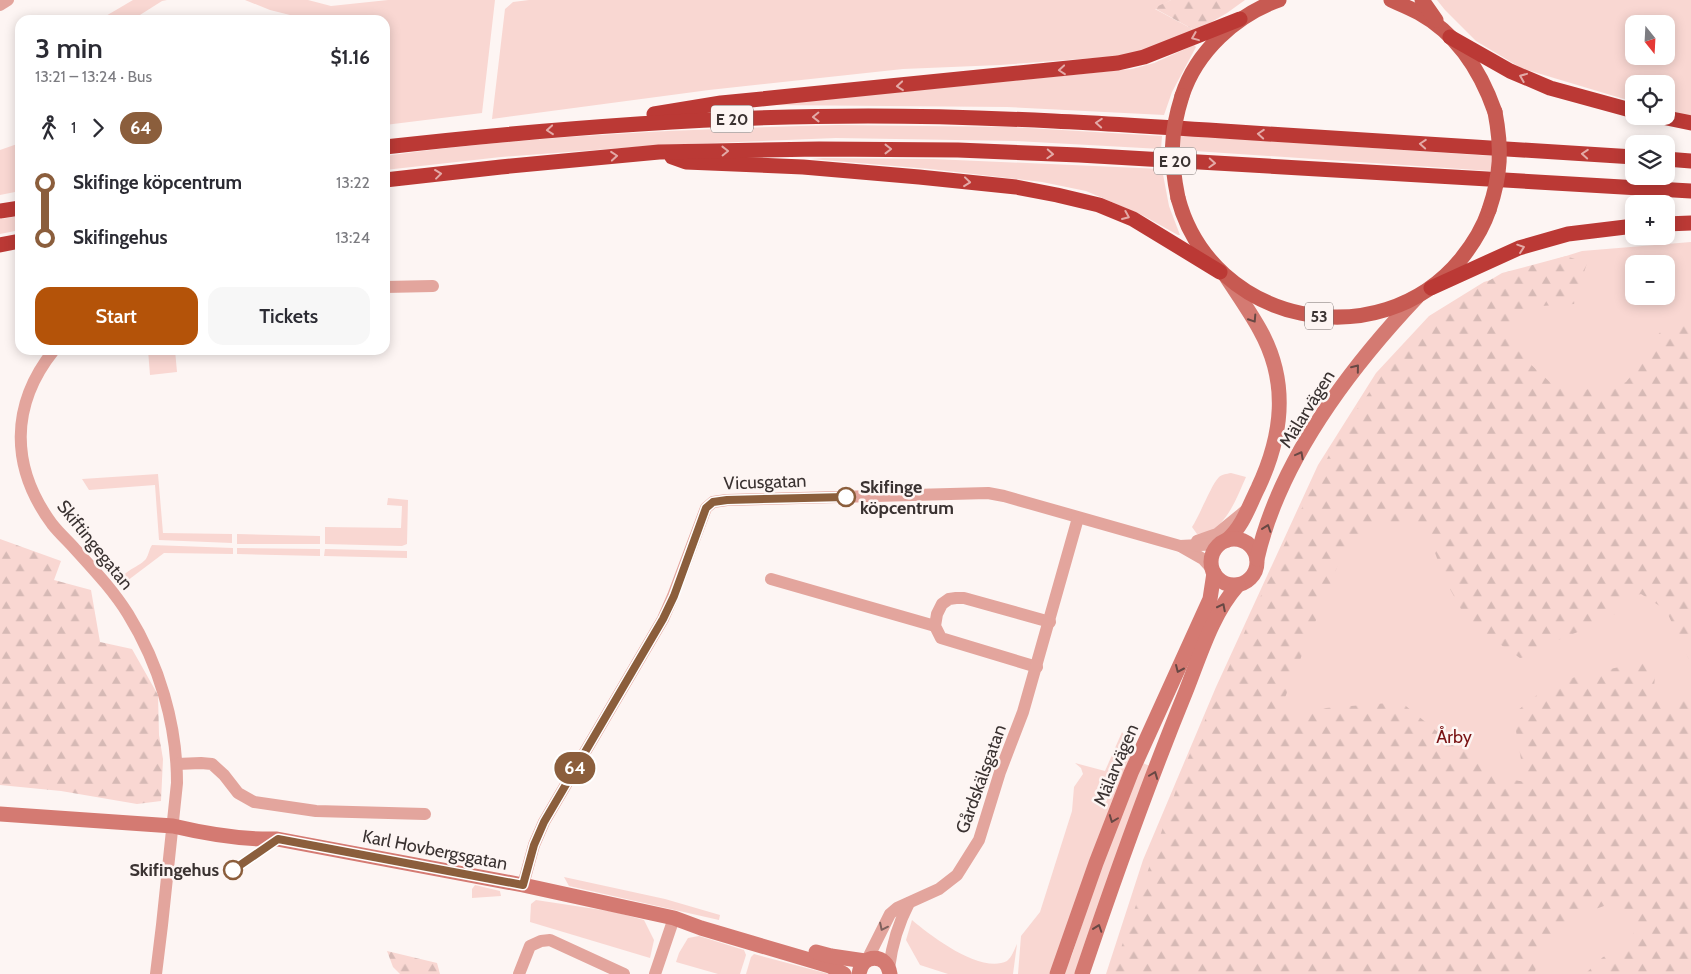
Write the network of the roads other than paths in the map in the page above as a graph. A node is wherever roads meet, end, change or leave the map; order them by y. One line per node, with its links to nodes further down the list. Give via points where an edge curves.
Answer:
1 (8, 0): 6 (street)
2 (1261, 0): 7 (main road, 53)
3 (1279, 0): 7 (main road, 53)
4 (1391, 0): 8 (main road, 53, via 1420,13)
5 (1422, 0): 8 (main road, 53)
6 (0, 5)
7 (1244, 16): 12 (highway, E 20, one-way to 12, via 1144,57 1118,64 721,103); 27 (main road, 53, bridge, via 1213,43 1198,62 1174,118 1171,144 1181,212 1197,244)
8 (1446, 33): 9 (highway, one-way to 8, via 1550,88 1510,72); 30 (main road, 53, bridge, via 1478,73 1495,112 1500,162 1486,220 1472,245)
9 (1625, 108)
10 (1675, 120): 11 (highway)
11 (1691, 123)
12 (599, 126): 13 (highway, E 20, one-way to 13); 15 (highway, E 20, one-way to 12, via 1046,120 946,117 771,118)
13 (390, 146)
14 (659, 152): 18 (highway, E 20, one-way to 14); 19 (highway, E 20, one-way to 19, via 958,150); 27 (highway, E 20, one-way to 27, via 686,162 899,175 1016,187 1057,195 1099,205 1133,219)
15 (1625, 156)
16 (1675, 159): 17 (highway)
17 (1691, 160)
18 (390, 179)
19 (1691, 191)
20 (15, 209): 21 (highway)
21 (0, 211)
22 (1691, 223): 23 (highway)
23 (1675, 224)
24 (1625, 227): 30 (highway, one-way to 24, via 1496,257 1537,242 1568,234)
25 (15, 242): 26 (highway)
26 (0, 244)
27 (1223, 275): 31 (main road, 53, via 1253,297 1293,313 1333,318 1364,316); 33 (main road, Mälarvägen, one-way to 33, via 1260,330 1275,364 1280,394 1277,436)
28 (433, 286): 29 (street)
29 (390, 287)
30 (1431, 288): 31 (main road, 53)
31 (1417, 297): 37 (main road, Mälarvägen, one-way to 31, via 1278,498 1337,391)
32 (50, 355): 44 (street, Skiftingegatan, via 26,398 20,445 27,479 53,525 105,582 128,613 166,699)
33 (1248, 509): 35 (main road, Mälarvägen, via 1240,526); 36 (street, via 1217,534)
34 (1078, 518): 36 (street, Vicusgatan); 41 (street, Gårdskälsgatan); 48 (street, Vicusgatan, via 988,493 727,500 710,504 663,619 544,822)
35 (1224, 542): 36 (street, Vicusgatan); 37 (main road, via 1246,542); 38 (main road, via 1212,557)
36 (1180, 546): 38 (street, Vicusgatan, via 1203,560)
37 (1257, 559): 40 (main road, via 1254,575)
38 (1213, 571): 40 (main road, via 1226,584); 58 (main road, Mälarvägen, one-way to 58, via 1210,599 1131,773)
39 (771, 579): 42 (street)
40 (1238, 585): 59 (main road, one-way to 40, via 1177,713 1210,632 1226,600)
41 (1050, 622): 42 (street, via 956,598 942,604); 43 (street, Gårdskälsgatan)
42 (935, 626): 43 (street, via 941,638)
43 (1037, 667): 49 (street, Gårdskälsgatan, via 979,840 957,874 939,890)
44 (177, 764): 46 (street, via 212,764 238,793 254,802 316,811); 47 (street, Skiftingegatan)
45 (0, 814): 47 (main road, Karl Hovbergsgatan)
46 (425, 814)
47 (173, 826): 48 (main road, Karl Hovbergsgatan, via 202,824 260,830 278,839); 53 (street)
48 (523, 885): 50 (main road, Karl Hovbergsgatan)
49 (910, 903): 51 (street, Gårdskälsgatan, one-way to 51, via 890,914); 52 (street, via 900,920 891,950)
50 (674, 918): 51 (main road, Karl Hovbergsgatan, via 702,919); 56 (street); 57 (main road, Karl Hovbergsgatan, via 830,966)
51 (864, 965): 52 (main road, Karl Hovbergsgatan, via 878,959)
52 (892, 971)
53 (156, 974)
54 (519, 974): 55 (street, via 530,946 550,940)
55 (624, 974)
56 (655, 974)
57 (844, 974)
58 (1057, 974)
59 (1082, 974)

